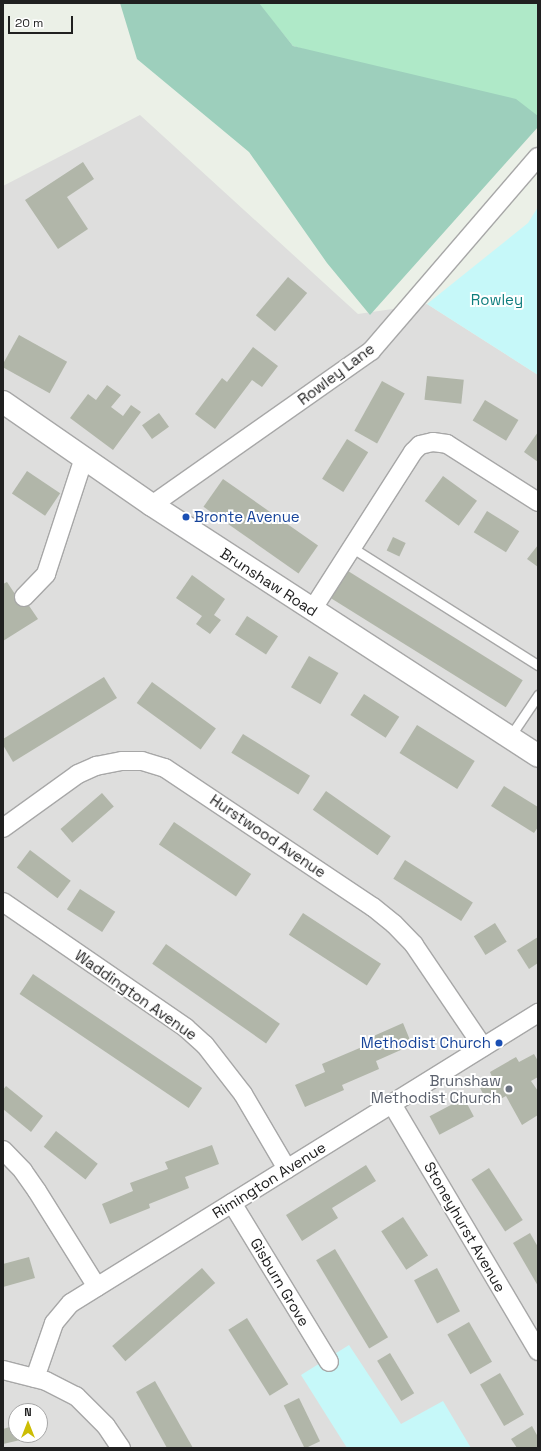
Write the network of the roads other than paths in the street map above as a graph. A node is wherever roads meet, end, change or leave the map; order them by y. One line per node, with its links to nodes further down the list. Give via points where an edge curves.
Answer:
1 (538, 157): 5 (street, Rowley Lane, via 371,351)
2 (3, 402): 3 (street, Brunshaw Road)
3 (84, 458): 5 (street, Brunshaw Road); 7 (street, via 46,574)
4 (538, 502): 6 (street, via 447,444 433,442 420,445 412,452)
5 (152, 505): 8 (street, Brunshaw Road)
6 (351, 547): 8 (street); 9 (lane)
7 (24, 597)
8 (312, 610): 11 (street, Brunshaw Road)
9 (538, 665)
10 (538, 695): 11 (lane)
11 (509, 738): 12 (street, Brunshaw Road)
12 (538, 756)
13 (3, 828): 16 (street, Hurstwood Avenue, via 78,774 96,766 122,761 142,761 165,768 373,907 394,924 414,945)
14 (3, 902): 19 (street, Waddington Avenue, via 186,1028 205,1045 243,1094)
15 (538, 1014): 16 (street, Rimington Avenue)
16 (483, 1047): 17 (street, Rimington Avenue)
17 (392, 1104): 19 (street, Rimington Avenue); 22 (street, Stoneyhurst Avenue)
18 (3, 1150): 21 (street, via 37,1191)
19 (287, 1169): 20 (street, Rimington Avenue)
20 (232, 1203): 21 (street, Rimington Avenue); 23 (street, Gisburn Grove)
21 (97, 1287): 25 (street, Rimington Avenue, via 72,1303 54,1323)
22 (538, 1351)
23 (329, 1362)
24 (3, 1370): 25 (street)
25 (35, 1378): 26 (street, via 76,1396 106,1426)
26 (121, 1448)

